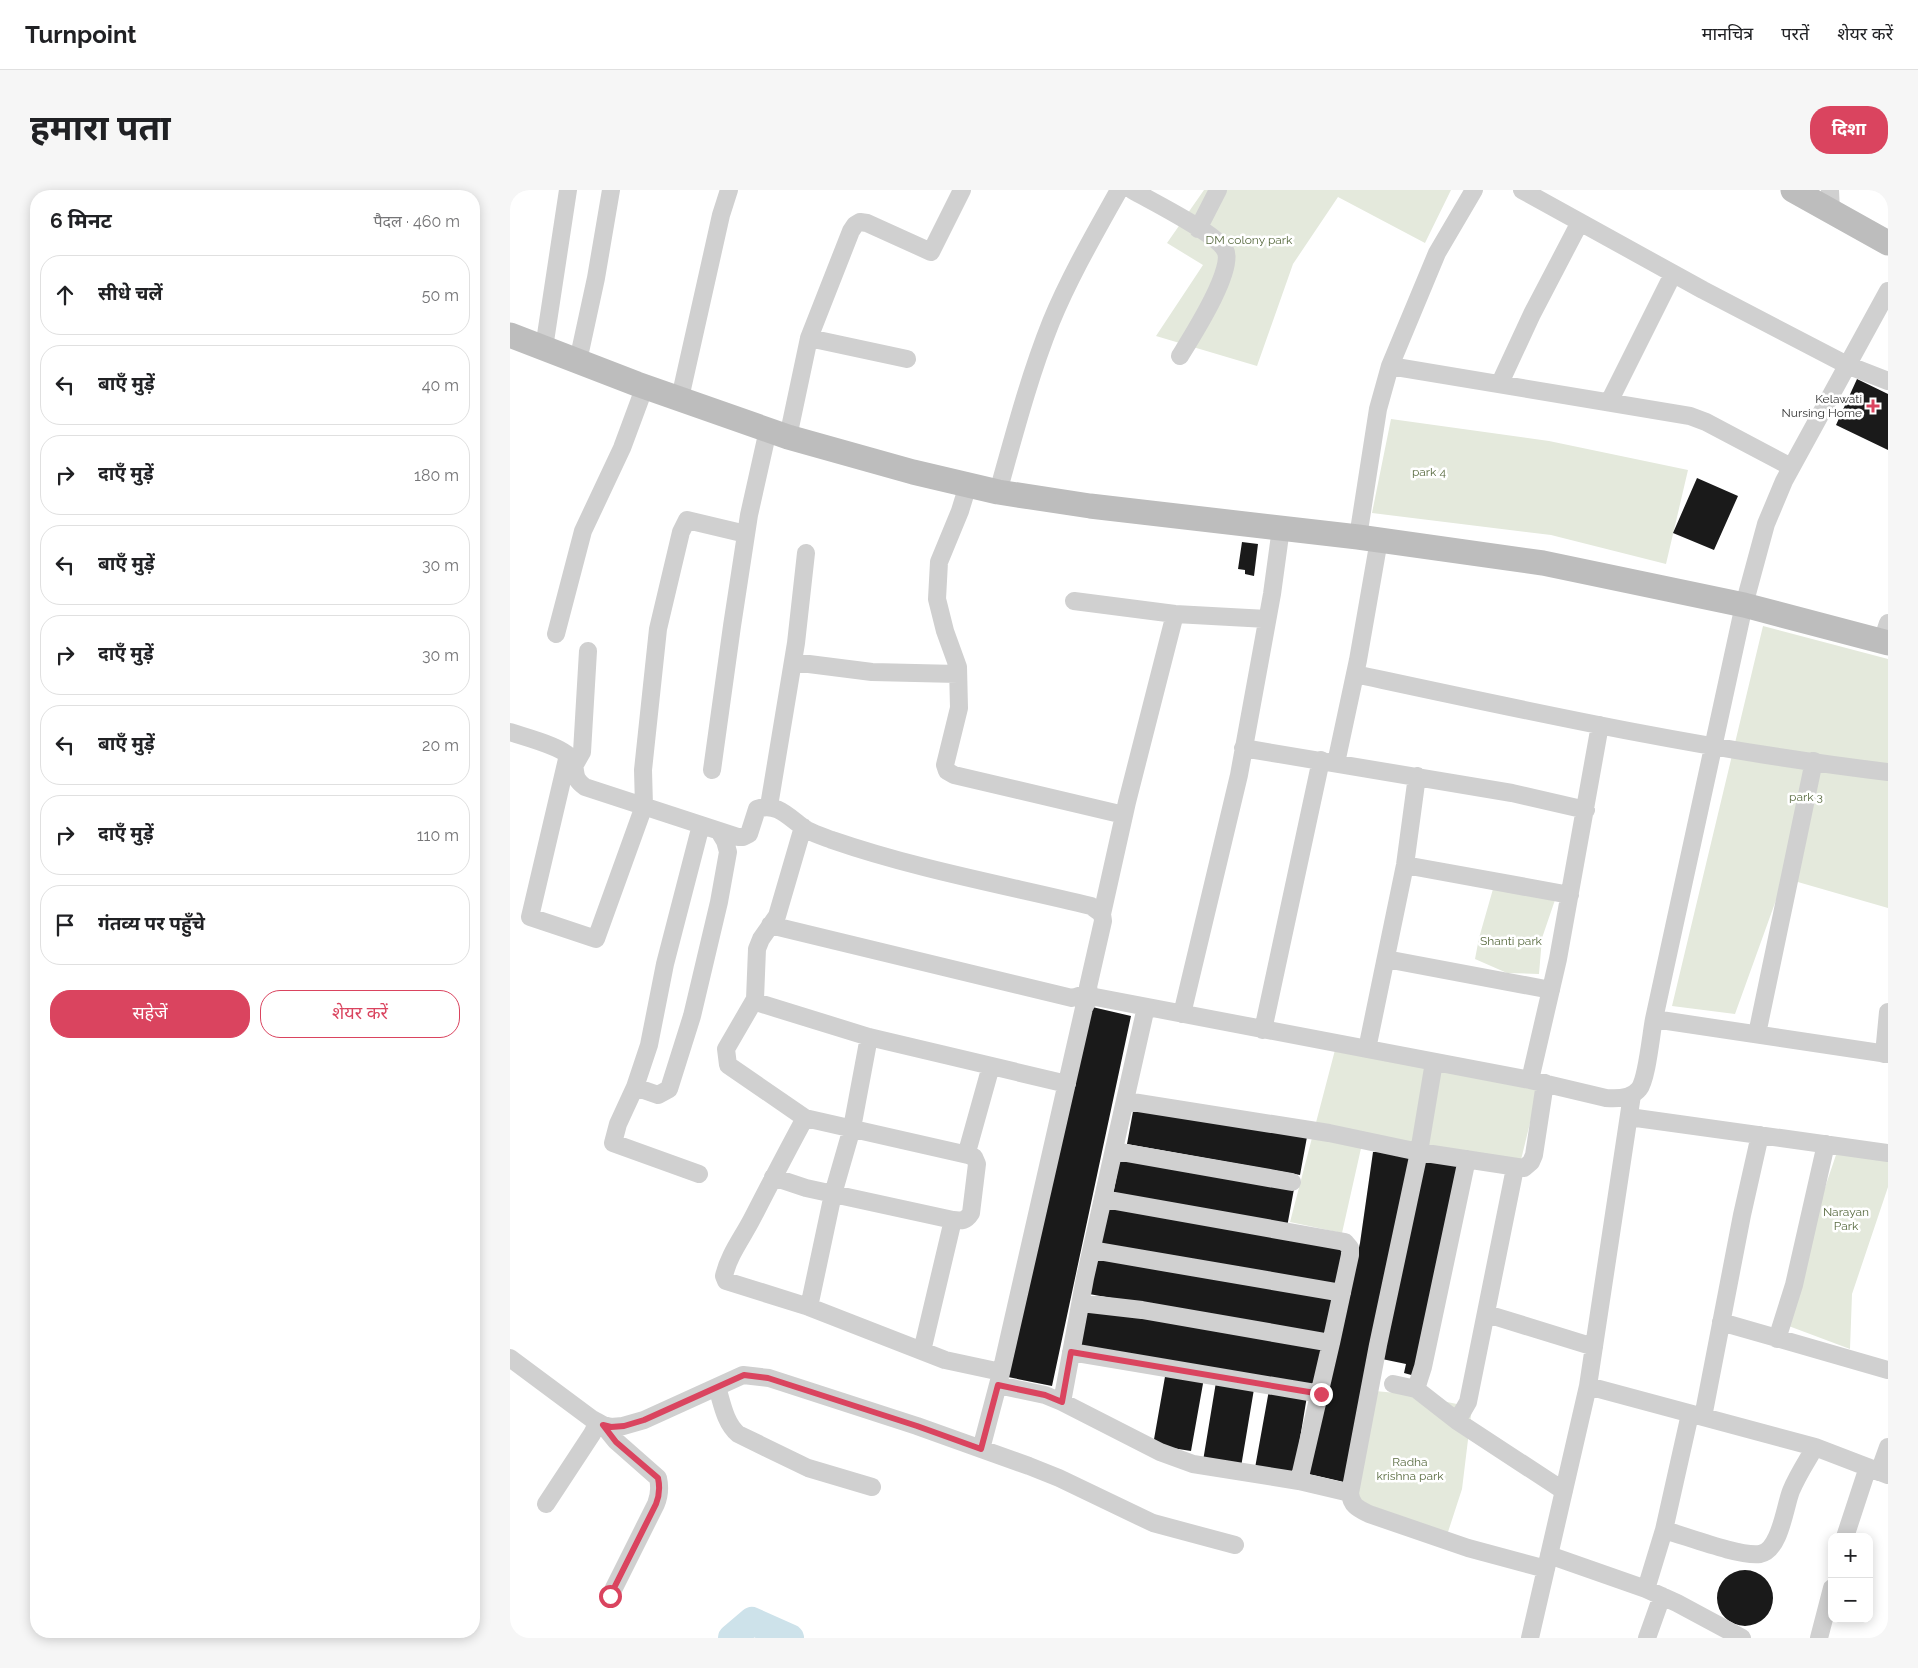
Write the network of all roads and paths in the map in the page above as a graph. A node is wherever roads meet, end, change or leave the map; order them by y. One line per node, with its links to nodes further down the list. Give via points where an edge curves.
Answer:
1 (568, 190): 19 (street)
2 (611, 190): 22 (street)
3 (729, 190): 28 (street)
4 (1119, 190): 33 (street, via 1074,271 1051,323)
5 (1132, 190): 13 (street)
6 (1218, 190): 13 (street)
7 (1474, 190): 24 (street, via 1437,253)
8 (1522, 190): 12 (street)
9 (1793, 190): 11 (street)
10 (958, 191): 18 (street, via 931,252 867,224 860,222 855,225)
11 (1831, 200): 14 (street)
12 (1580, 222): 15 (street); 26 (street)
13 (1198, 228): 20 (street, via 1219,242 1226,251 1227,259 1214,296)
14 (1888, 242)
15 (1673, 274): 23 (street); 29 (street)
16 (1888, 291): 23 (street)
17 (510, 335): 19 (street)
18 (809, 338): 21 (street); 30 (street)
19 (544, 348): 22 (street)
20 (1180, 356)
21 (907, 359)
22 (578, 361): 27 (street)
23 (1847, 365): 25 (street); 31 (street)
24 (1390, 366): 26 (street); 36 (street, via 1378,409)
25 (1888, 381)
26 (1500, 383): 29 (street)
27 (645, 386): 28 (street); 42 (street, via 622,448 583,531)
28 (680, 398): 30 (street)
29 (1609, 402): 31 (street, via 1690,416)
30 (778, 433): 32 (street); 35 (street)
31 (1792, 467): 39 (street, via 1766,524)
32 (968, 485): 33 (street); 46 (street, via 939,562 937,599)
33 (998, 492): 34 (street)
34 (1281, 528): 36 (street); 41 (street)
35 (746, 534): 55 (street); 58 (street, via 687,520 681,532 658,629 643,770)
36 (1368, 539): 39 (street, via 1543,563); 47 (street)
37 (806, 553): 45 (street)
38 (1074, 601): 40 (street)
39 (1744, 605): 43 (street); 50 (street)
40 (1175, 614): 41 (street); 61 (street)
41 (1267, 619): 51 (street)
42 (556, 634)
43 (1886, 636)
44 (588, 651): 52 (street, via 582,752)
45 (793, 662): 46 (street, via 872,672); 59 (street)
46 (958, 674): 61 (street, via 959,708 946,755 947,771 954,776)
47 (1355, 674): 48 (street); 54 (street)
48 (1600, 725): 50 (street); 60 (street)
49 (510, 732): 52 (street, via 560,750)
50 (1713, 746): 53 (street); 76 (street)
51 (1243, 748): 54 (street); 75 (street)
52 (571, 761): 58 (street, via 578,783); 58 (street, via 530,917 596,939)
53 (1814, 761): 56 (street); 78 (street)
54 (1329, 762): 57 (street); 77 (street)
55 (712, 770)
56 (1888, 772)
57 (1417, 776): 60 (street); 65 (street)
58 (644, 806): 62 (street)
59 (770, 807): 63 (street, via 793,818); 64 (street, via 757,809 749,834 743,837)
60 (1586, 810): 66 (street)
61 (1124, 815): 67 (street)
62 (701, 825): 64 (street); 86 (street)
63 (803, 827): 67 (street, via 881,856 1091,906); 68 (street, via 779,908)
64 (719, 831): 86 (street, via 728,852 719,902 670,1089 658,1095)
65 (1405, 865): 66 (street); 69 (street)
66 (1570, 895): 70 (street)
67 (1102, 914): 71 (street)
68 (770, 925): 71 (street, via 1072,998); 72 (street, via 757,948)
69 (1386, 959): 70 (street); 80 (street)
70 (1551, 990): 84 (street)
71 (1089, 994): 73 (street); 85 (street)
72 (755, 998): 79 (street, via 767,1006); 90 (street, via 726,1048 728,1065)
73 (1146, 1008): 75 (street); 88 (street)
74 (1888, 1012): 81 (street)
75 (1182, 1014): 77 (street)
76 (1654, 1019): 78 (street); 87 (street, via 1644,1078)
77 (1263, 1030): 80 (street)
78 (1757, 1034): 81 (street)
79 (869, 1037): 83 (street); 91 (street)
80 (1367, 1049): 82 (street)
81 (1886, 1054)
82 (1434, 1062): 84 (street); 95 (street)
83 (991, 1066): 85 (street); 97 (street)
84 (1538, 1081): 87 (street, via 1606,1098); 99 (street, via 1534,1155 1524,1168)
85 (1067, 1084): 119 (street)
86 (635, 1087): 100 (street, via 613,1143)
87 (1632, 1095): 89 (street)
88 (1126, 1101): 94 (street); 95 (street, via 1329,1133)
89 (1629, 1117): 92 (street); 114 (street)
90 (805, 1118): 91 (street); 101 (street)
91 (852, 1128): 97 (street); 103 (street)
92 (1760, 1134): 93 (street); 111 (street)
93 (1826, 1144): 96 (street); 112 (street, via 1794,1284)
94 (1115, 1151): 102 (street); 104 (street)
95 (1419, 1152): 98 (street); 136 (street)
96 (1888, 1153)
97 (968, 1155): 105 (street, via 974,1157 978,1164 971,1213 962,1221)
98 (1467, 1159): 99 (street); 123 (street)
99 (1515, 1168): 110 (street)
100 (699, 1174)
101 (773, 1177): 103 (street); 109 (street, via 727,1264 724,1276 726,1281)
102 (1292, 1182)
103 (833, 1194): 105 (street); 109 (street)
104 (1104, 1199): 106 (street); 107 (street, via 1345,1242 1350,1248 1350,1255)
105 (953, 1220): 115 (street)
106 (1092, 1250): 107 (street); 108 (street)
107 (1342, 1293): 113 (street)
108 (1081, 1303): 113 (street, via 1142,1310); 116 (street)
109 (809, 1307): 115 (street)
110 (1486, 1314): 114 (street); 127 (street, via 1468,1402)
111 (1721, 1322): 112 (street); 126 (street)
112 (1777, 1339): 118 (street)
113 (1331, 1343): 124 (street)
114 (1594, 1347): 121 (street)
115 (922, 1351): 119 (street)
116 (1071, 1352): 124 (street); 125 (street)
117 (510, 1358): 128 (street)
118 (1888, 1370)
119 (1000, 1378): 125 (street); 131 (street)
120 (1393, 1384): 123 (street)
121 (1588, 1386): 126 (street); 135 (street)
122 (717, 1387): 128 (street, via 644,1420 624,1426); 131 (street, via 744,1375 768,1378); 134 (street, via 728,1422 738,1434 808,1468)
123 (1416, 1389): 127 (street)
124 (1321, 1394): 133 (street)
125 (1062, 1402): 133 (street, via 1160,1452 1193,1464)
126 (1696, 1416): 130 (street); 138 (street)
127 (1457, 1421): 135 (street)
128 (600, 1424): 137 (street); 143 (street, via 658,1478 660,1486 656,1504)
129 (1888, 1446): 132 (street)
130 (1815, 1447): 132 (street); 138 (street, via 1791,1490 1779,1533 1769,1550 1762,1554 1742,1553)
131 (981, 1449): 140 (street, via 1059,1478 1153,1523)
132 (1878, 1471): 139 (street)
133 (1299, 1481): 136 (street)
134 (872, 1487)
135 (1564, 1491): 141 (street)
136 (1350, 1493): 141 (street, via 1356,1507 1370,1514 1468,1548)
137 (546, 1504)
138 (1664, 1530): 142 (street)
139 (1847, 1533)
140 (1235, 1545)
141 (1548, 1562): 142 (street); 146 (street)
142 (1646, 1589): 144 (street)
143 (610, 1596)
144 (1662, 1596): 147 (street); 148 (street)
145 (1828, 1603): 149 (street)
146 (1530, 1638)
147 (1647, 1638)
148 (1742, 1638)
149 (1819, 1638)

